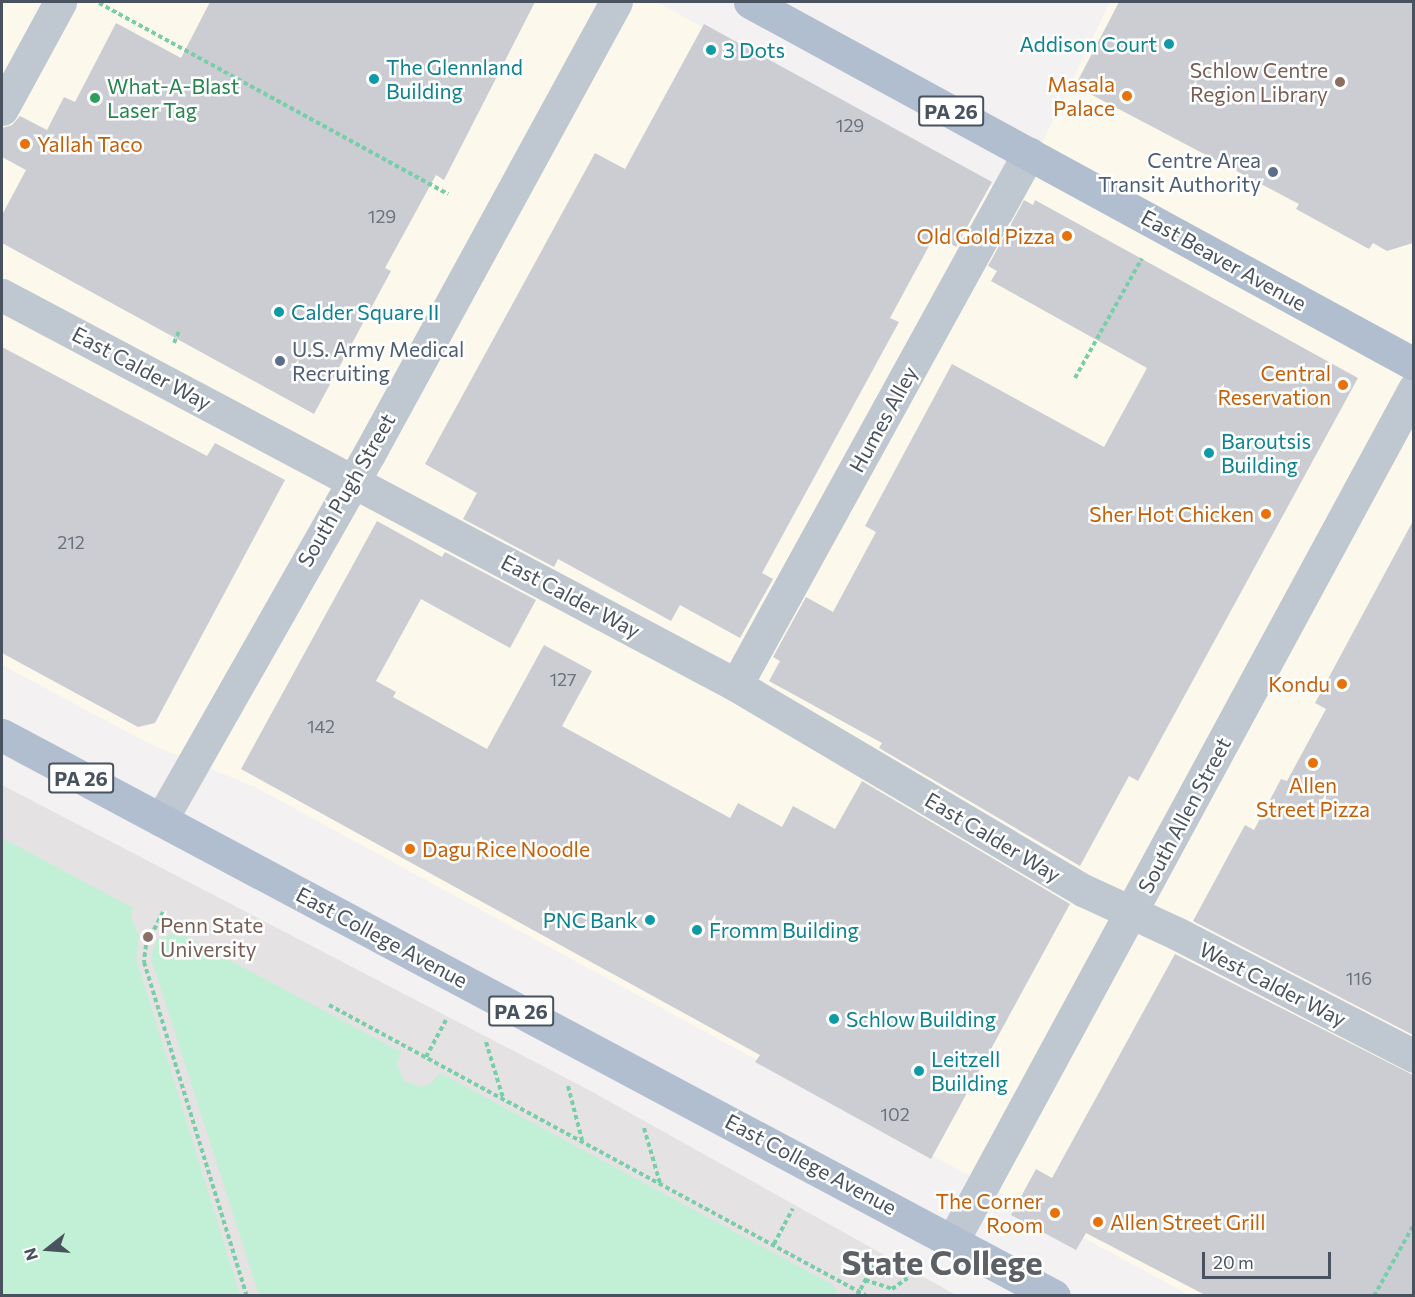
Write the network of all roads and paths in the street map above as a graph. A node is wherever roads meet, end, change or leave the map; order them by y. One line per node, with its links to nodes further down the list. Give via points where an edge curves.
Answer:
1 (60, 2): 5 (street)
2 (96, 2): 7 (path)
3 (616, 2): 13 (street, South Pugh Street)
4 (750, 2): 6 (main road, East Beaver Avenue / PA 26)
5 (2, 109)
6 (1029, 153): 10 (main road, East Beaver Avenue / PA 26); 14 (street, Humes Alley)
7 (448, 194)
8 (1144, 254): 11 (path)
9 (2, 295): 13 (street, East Calder Way)
10 (1413, 364)
11 (1075, 378)
12 (1413, 389): 18 (street, South Allen Street)
13 (353, 479): 14 (street, East Calder Way); 16 (street, South Pugh Street)
14 (736, 685): 18 (street, East Calder Way, via 1085,891)
15 (2, 735): 16 (main road, East College Avenue / PA 26)
16 (161, 820): 31 (main road, East College Avenue / PA 26)
17 (163, 912): 37 (path, via 146,945 144,962)
18 (1132, 912): 22 (street, West Calder Way); 31 (street, South Allen Street)
19 (329, 1005): 23 (path)
20 (446, 1020): 23 (path)
21 (486, 1041): 25 (path)
22 (1413, 1056)
23 (426, 1057): 25 (path)
24 (568, 1086): 27 (path)
25 (504, 1099): 27 (path)
26 (644, 1128): 28 (path)
27 (582, 1141): 28 (path)
28 (660, 1183): 32 (path)
29 (793, 1209): 32 (path)
30 (1413, 1224): 40 (path)
31 (953, 1240): 39 (main road, PA 26)
32 (774, 1244): 36 (path)
33 (876, 1260): 35 (path)
34 (908, 1278): 35 (path, via 892,1288)
35 (865, 1280): 36 (path)
36 (858, 1293): 38 (path)
37 (247, 1296)
38 (867, 1296)
39 (1054, 1296)
40 (1374, 1296)

